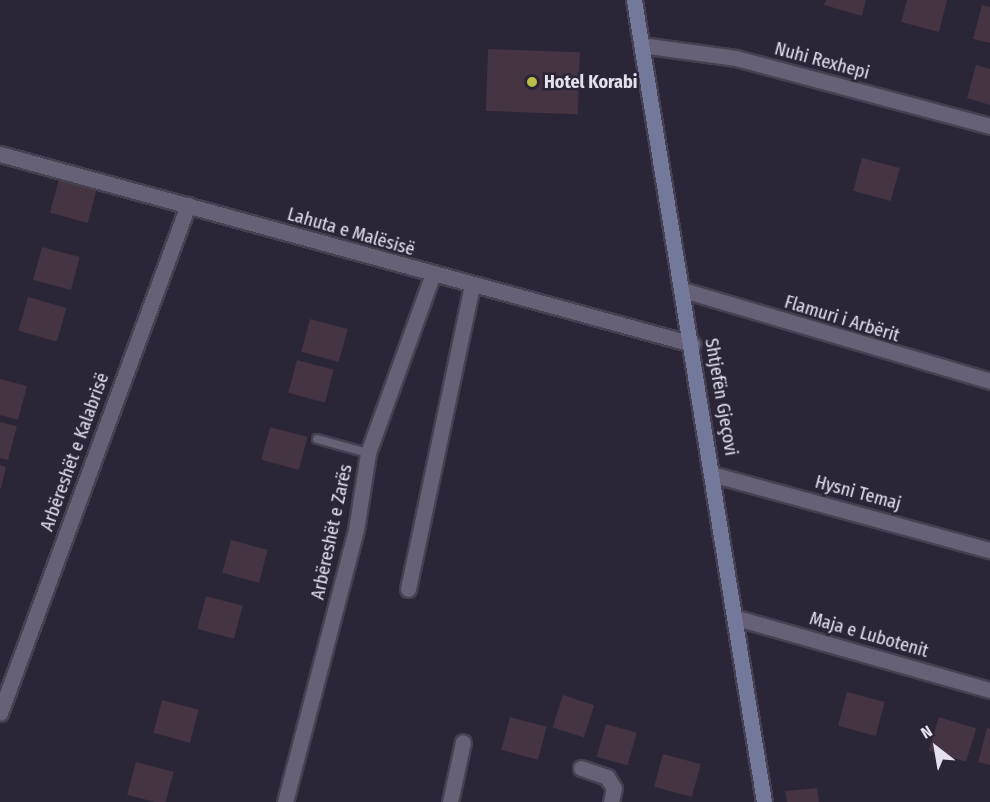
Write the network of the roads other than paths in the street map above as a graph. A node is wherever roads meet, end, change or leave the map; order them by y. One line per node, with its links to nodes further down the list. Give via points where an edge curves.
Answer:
1 (634, 0): 2 (street, Shtjefën Gjeçovi)
2 (642, 45): 3 (street, Nuhi Rexhepi, via 736,58); 8 (street, Shtjefën Gjeçovi)
3 (990, 126)
4 (0, 154): 5 (street, Lahuta e Malësisë)
5 (188, 205): 6 (street, Lahuta e Malësisë); 18 (street, Arbëreshët e Kalabrisë)
6 (432, 276): 7 (street, Lahuta e Malësisë); 12 (street, Arbëreshët e Zarës)
7 (472, 286): 9 (street, Lahuta e Malësisë); 15 (street)
8 (683, 290): 9 (street, Shtjefën Gjeçovi); 10 (street, Flamuri i Arbërit)
9 (692, 344): 13 (street, Shtjefën Gjeçovi)
10 (990, 381)
11 (317, 439): 12 (lane)
12 (368, 453): 21 (street, Arbëreshët e Zarës, via 356,530)
13 (715, 475): 14 (street, Hysni Temaj); 16 (street, Shtjefën Gjeçovi)
14 (990, 550)
15 (408, 589)
16 (737, 618): 17 (street, Maja e Lubotenit); 24 (street, Shtjefën Gjeçovi)
17 (990, 690)
18 (0, 713)
19 (463, 742): 22 (street)
20 (581, 768): 23 (street, via 607,777 614,788)
21 (285, 802)
22 (450, 802)
23 (611, 802)
24 (764, 802)

